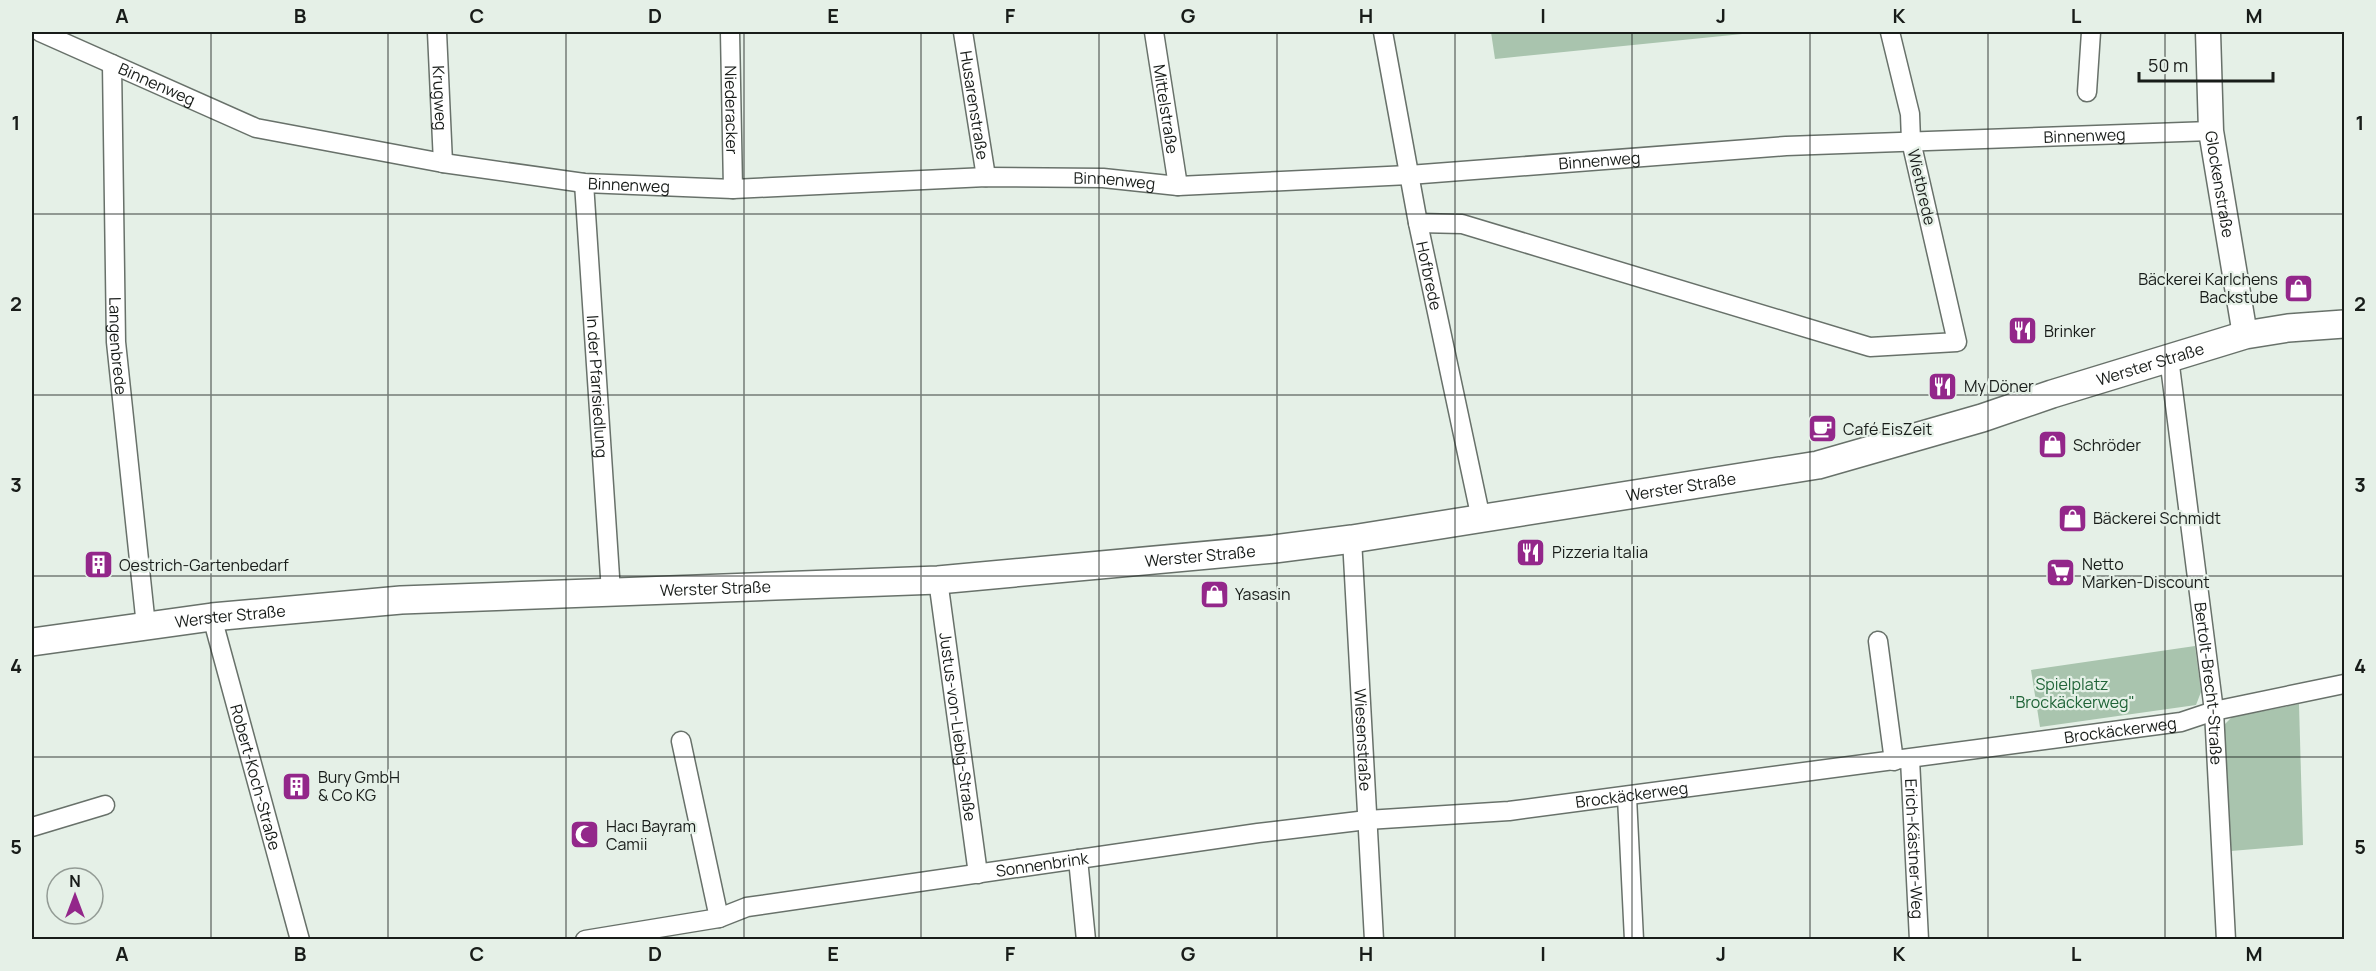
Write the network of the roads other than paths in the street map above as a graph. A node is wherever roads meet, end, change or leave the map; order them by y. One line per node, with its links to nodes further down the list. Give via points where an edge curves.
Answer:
1 (40, 32): 10 (street, Binnenweg)
2 (437, 32): 14 (street, Krugweg)
3 (730, 32): 19 (street, Niederacker)
4 (963, 32): 16 (street, Husarenstraße)
5 (1154, 32): 18 (street, Mittelstraße)
6 (1383, 32): 15 (street, Hofbrede)
7 (1890, 32): 13 (street, Wietbrede, via 1910,114)
8 (2091, 32): 11 (street)
9 (2208, 32): 12 (street, Glockenstraße)
10 (111, 64): 14 (street, Binnenweg, via 256,128); 29 (street, Langenbrede, via 116,342)
11 (2087, 92)
12 (2211, 131): 13 (street, Binnenweg); 22 (street, Glockenstraße)
13 (1911, 141): 15 (street, Binnenweg, via 1786,146); 20 (street, Wietbrede, via 1957,342 1870,347 1462,224)
14 (443, 163): 17 (street, Binnenweg)
15 (1409, 174): 18 (street, Binnenweg); 20 (street, Hofbrede)
16 (986, 177): 18 (street, Binnenweg, via 1103,178); 19 (street, Binnenweg)
17 (584, 183): 19 (street, Binnenweg); 27 (street, In der Pfarrsiedlung)
18 (1178, 186)
19 (734, 189)
20 (1418, 223): 24 (street, Hofbrede)
21 (2344, 324): 22 (main road, Werster Straße)
22 (2245, 335): 23 (main road, Werster Straße)
23 (2169, 358): 24 (main road, Werster Straße, via 1818,465); 33 (street, Bertolt-Brecht-Straße)
24 (1481, 519): 25 (main road, Werster Straße)
25 (1352, 539): 26 (main road, Werster Straße); 38 (street, Wiesenstraße)
26 (938, 580): 27 (main road, Werster Straße); 41 (street, Justus-von-Liebig-Straße)
27 (611, 592): 28 (main road, Werster Straße, via 401,600)
28 (212, 617): 29 (main road, Werster Straße); 43 (street, Robert-Koch-Straße)
29 (146, 626): 31 (main road, Werster Straße)
30 (1878, 641): 35 (street)
31 (32, 642)
32 (2344, 684): 33 (street, Brockäckerweg)
33 (2214, 711): 35 (street, Brockäckerweg, via 2181,722); 49 (street, Bertolt-Brecht-Straße)
34 (681, 741): 42 (street)
35 (1902, 760): 36 (street, Brockäckerweg); 48 (street, Erich-Kästner-Weg)
36 (1627, 797): 38 (street, Brockäckerweg, via 1509,811); 47 (street)
37 (105, 805): 39 (street)
38 (1367, 820): 40 (street, Sonnenbrink); 46 (street, Wiesenstraße)
39 (32, 827)
40 (1078, 859): 41 (street, Sonnenbrink); 45 (street)
41 (978, 874): 42 (street, Sonnenbrink, via 747,907)
42 (719, 918): 44 (street, Sonnenbrink)
43 (300, 939)
44 (585, 939)
45 (1086, 939)
46 (1374, 939)
47 (1634, 939)
48 (1919, 939)
49 (2226, 939)

